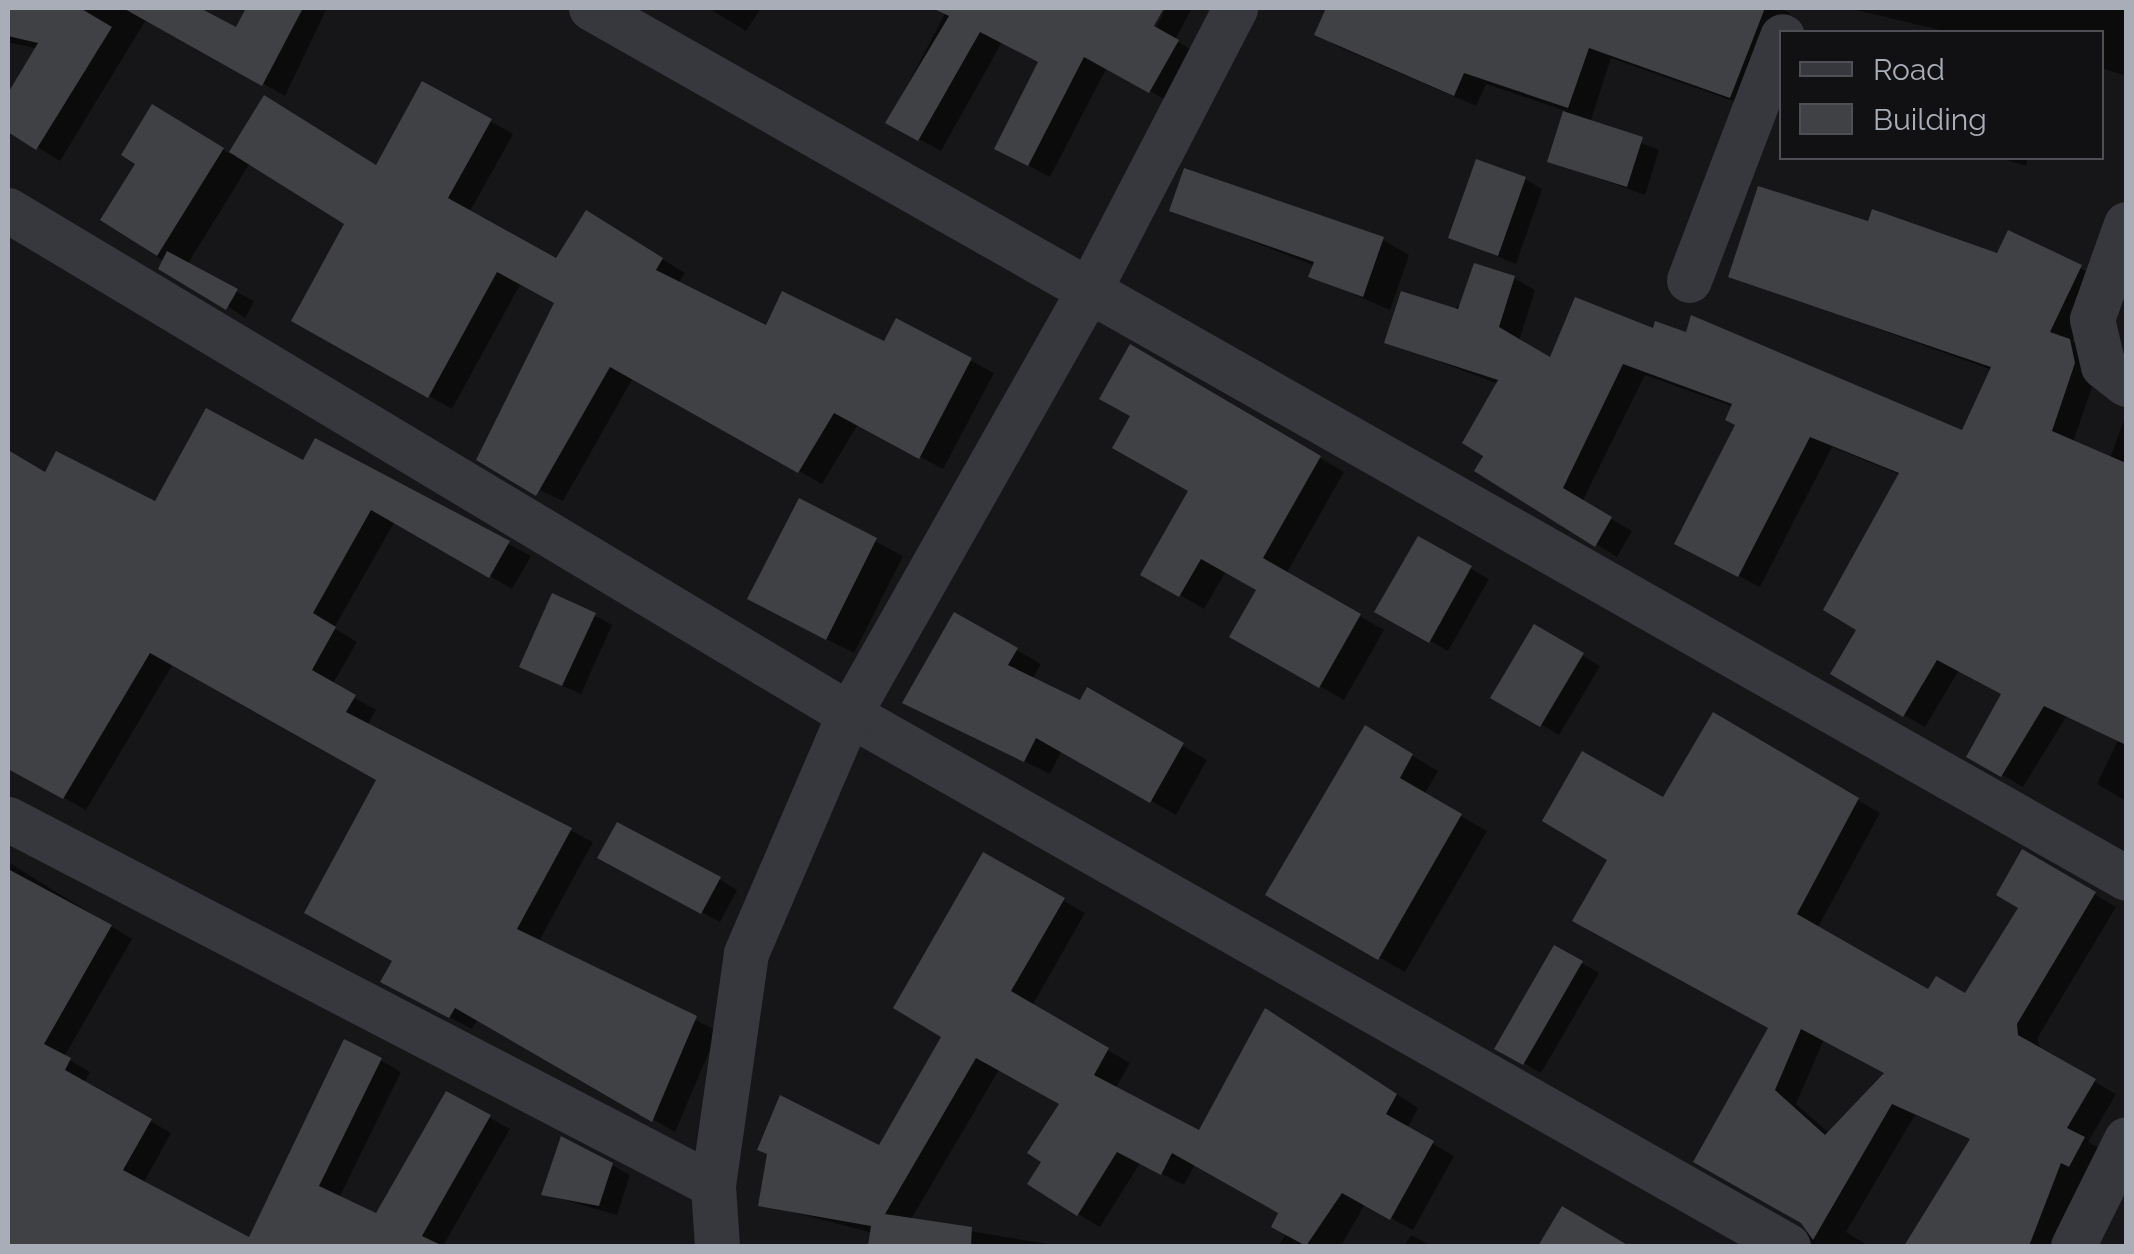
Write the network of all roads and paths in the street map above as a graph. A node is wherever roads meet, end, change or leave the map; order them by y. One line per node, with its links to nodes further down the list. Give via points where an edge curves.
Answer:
1 (591, 8): 7 (street)
2 (1235, 8): 7 (street)
3 (1779, 42): 6 (street)
4 (8, 210): 9 (street)
5 (2126, 224): 8 (street, via 2092,319 2104,366)
6 (1689, 280)
7 (1088, 292): 9 (street); 11 (street)
8 (2126, 384)
9 (849, 714): 13 (street, via 746,953); 15 (street)
10 (8, 818): 13 (street)
11 (2126, 878)
12 (2126, 1139): 16 (street)
13 (713, 1185): 14 (street)
14 (717, 1246)
15 (1788, 1246)
16 (2073, 1246)

